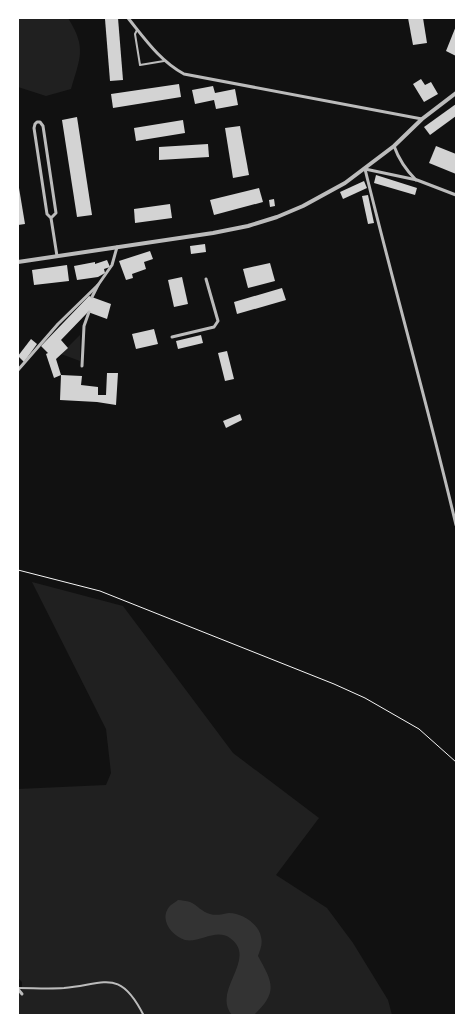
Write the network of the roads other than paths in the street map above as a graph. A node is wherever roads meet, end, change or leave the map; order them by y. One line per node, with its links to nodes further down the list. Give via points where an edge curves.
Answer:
1 (128, 18): 2 (street)
2 (137, 29): 3 (street); 3 (lane, via 140,65)
3 (164, 61): 5 (street, via 184,74)
4 (456, 92): 5 (street)
5 (422, 118): 6 (street)
6 (394, 146): 7 (street); 8 (street, via 400,161)
7 (365, 168): 8 (street); 11 (street, via 303,206 248,226); 21 (street)
8 (417, 180): 9 (street)
9 (456, 195)
10 (51, 218): 10 (street, via 56,213 43,126 38,122 34,128 47,214); 12 (street)
11 (117, 247): 12 (street); 15 (street, via 112,265)
12 (57, 256): 13 (street)
13 (18, 262)
14 (206, 279): 18 (street, via 217,324)
15 (98, 285): 16 (street); 20 (street)
16 (92, 297)
17 (89, 312): 19 (street, via 84,326)
18 (172, 337)
19 (82, 366)
20 (18, 370)
21 (456, 525)
22 (18, 988): 23 (street); 24 (lane, via 64,988 110,982 132,994)
23 (22, 994)
24 (144, 1016)

